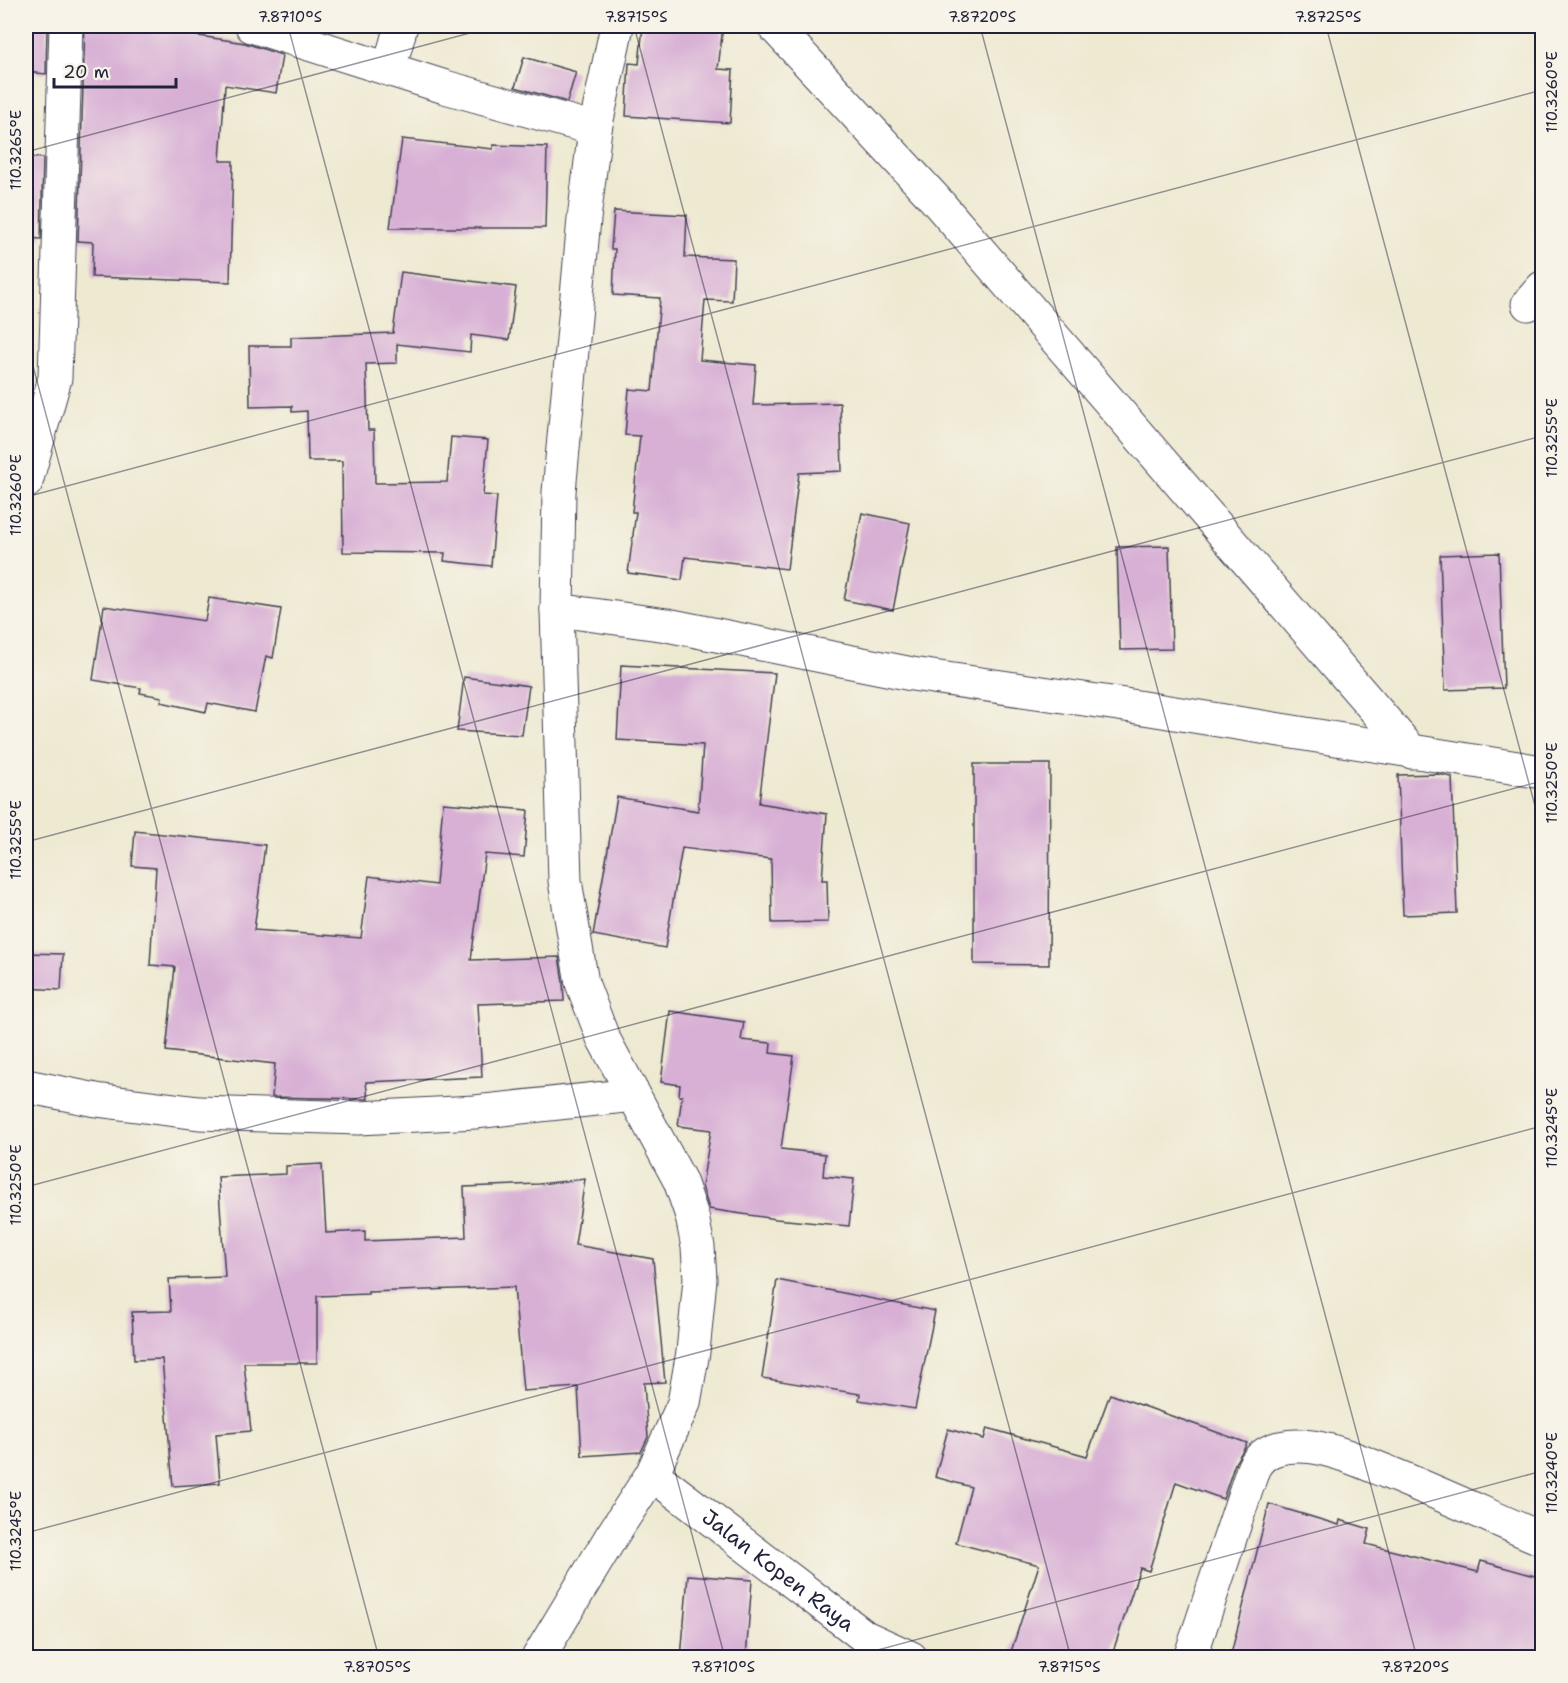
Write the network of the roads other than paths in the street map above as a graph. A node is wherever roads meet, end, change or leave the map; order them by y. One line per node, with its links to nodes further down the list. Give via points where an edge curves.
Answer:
1 (66, 26): 8 (street, via 55,378)
2 (252, 26): 6 (street)
3 (401, 26): 6 (street)
4 (617, 26): 7 (street)
5 (774, 26): 10 (street, via 934,198)
6 (389, 69): 7 (street)
7 (595, 129): 9 (street, via 559,492)
8 (26, 482)
9 (557, 610): 10 (street, via 667,625 912,674); 13 (street, via 565,881 577,960 603,1038)
10 (1412, 752): 11 (street)
11 (1542, 772)
12 (26, 1086): 13 (street, via 96,1100 199,1113 359,1118 475,1112)
13 (634, 1095): 14 (street, via 680,1181 692,1216 700,1279 684,1403)
14 (652, 1474): 16 (street); 17 (street, Jalan Kopen Raya, via 866,1637)
15 (1542, 1539): 18 (street, via 1329,1450 1296,1446 1269,1451 1256,1463)
16 (538, 1658)
17 (911, 1658)
18 (1190, 1658)

